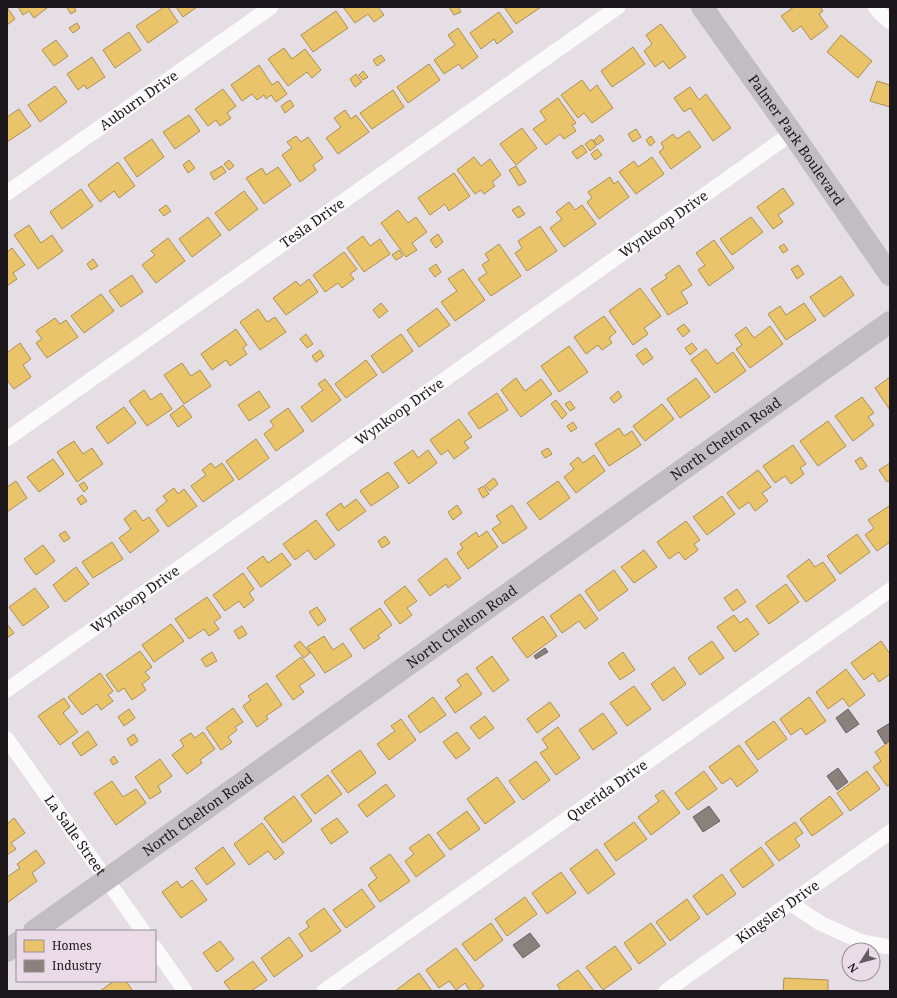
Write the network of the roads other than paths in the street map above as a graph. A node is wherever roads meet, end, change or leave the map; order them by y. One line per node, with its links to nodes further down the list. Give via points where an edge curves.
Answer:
1 (271, 7): 7 (street, Auburn Drive)
2 (618, 7): 10 (street, Tesla Drive)
3 (702, 7): 6 (main road, Palmer Park Boulevard)
4 (875, 7): 5 (street)
5 (890, 22)
6 (792, 133): 8 (main road, Palmer Park Boulevard); 12 (street, Wynkoop Drive)
7 (7, 193)
8 (890, 275)
9 (890, 322): 15 (main road, North Chelton Road)
10 (7, 440)
11 (890, 590): 24 (street, Querida Drive)
12 (7, 690)
13 (7, 739): 15 (street, La Salle Street)
14 (890, 832): 16 (street, Kingsley Drive)
15 (107, 880): 17 (main road, North Chelton Road); 18 (street, La Salle Street)
16 (790, 903): 20 (street, via 820,923 862,942); 25 (street, Kingsley Drive)
17 (35, 930)
18 (142, 930)
19 (16, 944): 22 (main road)
20 (890, 947)
21 (156, 949): 23 (street)
22 (7, 950)
23 (185, 991)
24 (324, 991)
25 (666, 991)

